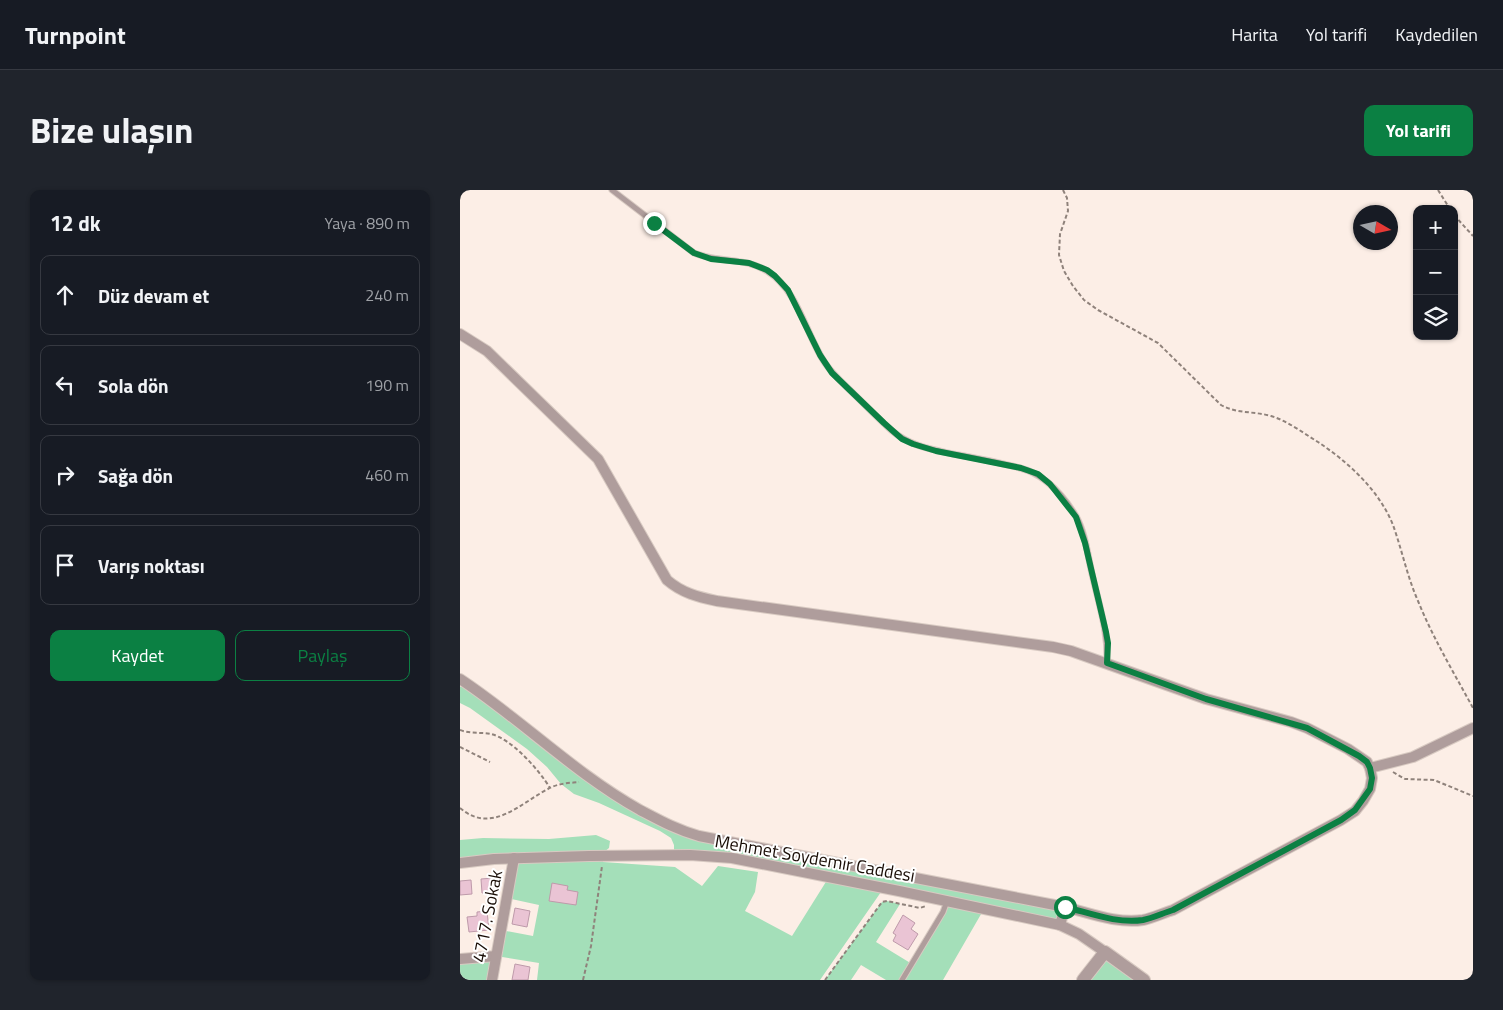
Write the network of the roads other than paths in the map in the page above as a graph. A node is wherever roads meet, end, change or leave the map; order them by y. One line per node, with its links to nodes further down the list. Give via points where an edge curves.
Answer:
1 (612, 190): 3 (lane, via 694,253 711,259 749,263 775,276 788,290 832,373 902,439 936,451 1021,468 1038,474 1050,484 1076,517 1085,543 1104,621)
2 (460, 334): 3 (street, via 488,351 598,459 667,580 685,593 717,601 1053,647)
3 (1107, 663): 6 (street, via 1206,699 1307,728 1354,752)
4 (460, 679): 10 (street, via 591,780 668,825 693,834)
5 (1473, 728): 6 (street, via 1413,757)
6 (1370, 768): 10 (street, via 1370,789 1355,810 1173,910 1153,918 1128,920)
7 (514, 858): 8 (street, Mehmet Soydemir Caddesi); 9 (street, Mehmet Soydemir Caddesi, via 690,855 732,858); 13 (street, 4717. Sokak)
8 (460, 863)
9 (947, 901): 11 (street, Mehmet Soydemir Caddesi); 16 (lane, via 944,912)
10 (1065, 907): 11 (street)
11 (1060, 925): 12 (street, Mehmet Soydemir Caddesi, via 1080,934)
12 (1104, 952): 17 (street); 18 (street, Mehmet Soydemir Caddesi)
13 (496, 956): 14 (street); 15 (street, 4717. Sokak)
14 (460, 959)
15 (492, 980)
16 (902, 980)
17 (1084, 980)
18 (1144, 980)

